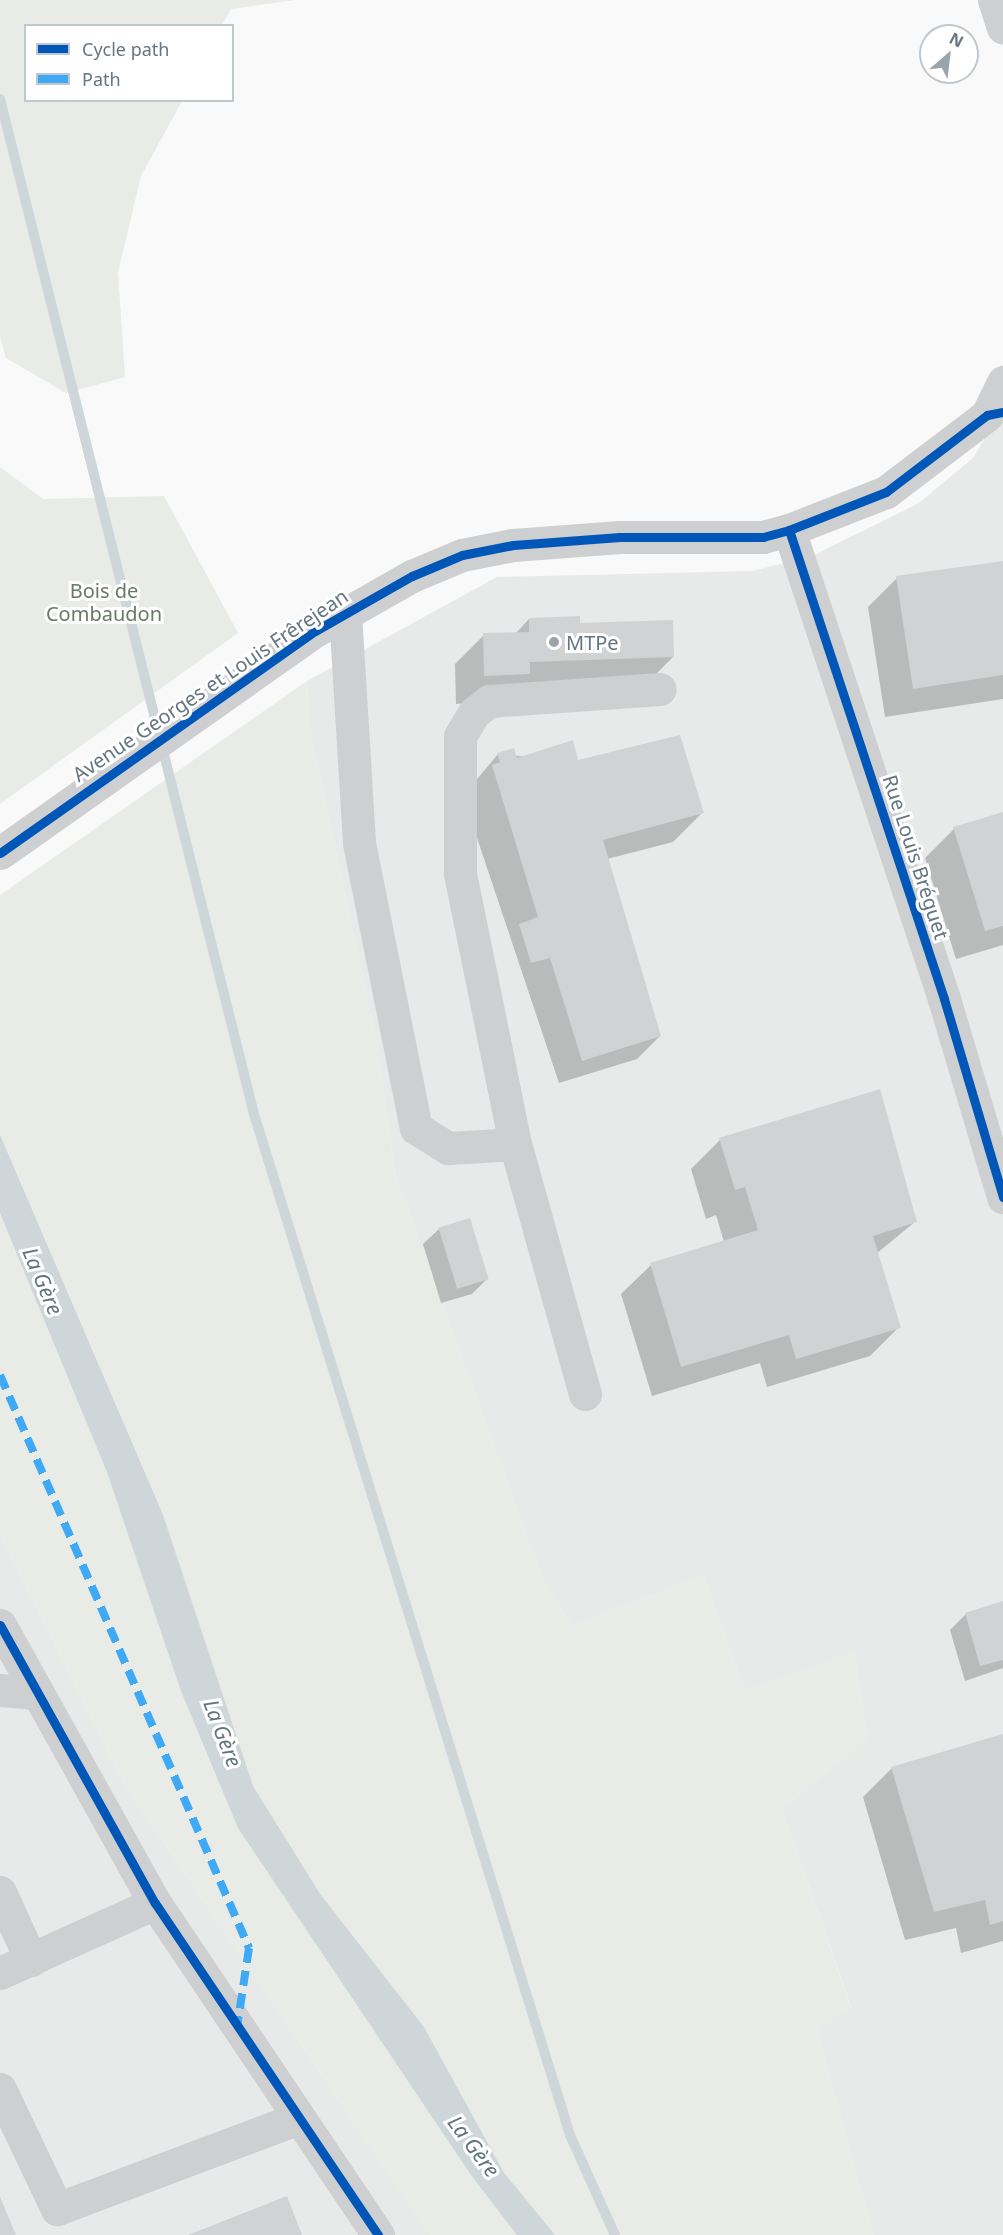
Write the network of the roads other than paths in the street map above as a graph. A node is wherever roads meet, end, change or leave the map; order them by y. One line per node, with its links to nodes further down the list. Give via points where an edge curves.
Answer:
1 (994, 0): 2 (street)
2 (1003, 27)
3 (1003, 382): 4 (street, Avenue Georges et Louis Frêrejean)
4 (995, 413): 5 (street, Avenue Georges et Louis Frêrejean, via 886,492)
5 (789, 530): 6 (street, Avenue Georges et Louis Frêrejean, via 763,537 620,537 513,545 452,559); 10 (street, Rue Louis Bréguet, via 940,988)
6 (345, 613): 8 (street, Avenue Georges et Louis Frêrejean); 9 (street, via 359,843 417,1128 448,1148)
7 (660, 688): 9 (street, via 489,701 474,712 460,735 460,873)
8 (0, 853)
9 (514, 1144): 11 (street)
10 (1003, 1197)
11 (585, 1394)
12 (0, 1625): 14 (street)
13 (0, 1690): 14 (street)
14 (35, 1693): 16 (street)
15 (0, 1892): 17 (street)
16 (155, 1903): 17 (street); 20 (street)
17 (30, 1960): 18 (street)
18 (0, 1973)
19 (0, 2089): 20 (street, via 57,2209)
20 (296, 2119): 21 (street)
21 (378, 2235)

